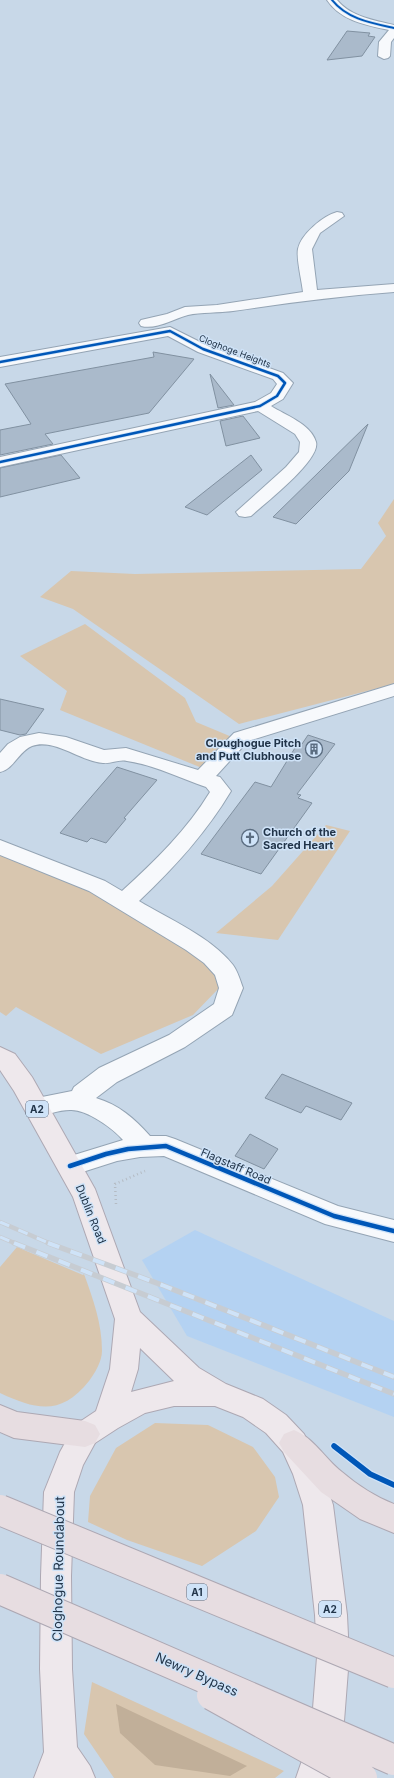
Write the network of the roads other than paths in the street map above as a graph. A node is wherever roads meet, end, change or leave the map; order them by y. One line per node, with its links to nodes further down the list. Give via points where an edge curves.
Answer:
1 (332, 0): 2 (street, via 336,7 349,14)
2 (394, 29): 3 (street, via 385,42)
3 (384, 56)
4 (338, 216): 6 (street, via 315,230 305,249)
5 (394, 288): 6 (street)
6 (310, 295): 7 (street, via 186,311 172,317)
7 (0, 353)
8 (0, 362): 9 (street, Cloghoge Heights, via 170,331 203,349 278,376 285,383 277,396)
9 (260, 406): 10 (street, Cloghoge Heights); 11 (street, via 301,431 308,442 307,453 292,471)
10 (0, 462)
11 (245, 512)
12 (394, 690): 14 (street, via 241,737)
13 (0, 766): 14 (street, via 15,748 27,741 59,740 103,757 126,754)
14 (202, 778): 16 (street, via 213,782 221,791 214,803 167,863)
15 (0, 847): 16 (street, via 97,886)
16 (124, 902): 18 (street, via 212,957 225,972 231,988 224,1008 177,1041 108,1075 83,1094)
17 (0, 1056): 19 (main road, Dublin Road / A2, via 6,1060 23,1084)
18 (80, 1101): 19 (street, via 71,1100); 20 (street, via 98,1108 125,1125)
19 (36, 1108): 21 (main road, Dublin Road / A2)
20 (142, 1145): 21 (street, Flagstaff Road); 22 (street, Flagstaff Road, via 166,1146 334,1216)
21 (70, 1166): 23 (main road, Dublin Road / A2, via 86,1196)
22 (394, 1231)
23 (129, 1319): 24 (main road, A2, via 188,1377); 26 (main road, A2, via 124,1369)
24 (216, 1393): 26 (main road, A2, via 174,1393 139,1402); 27 (main road, A2, via 253,1408 276,1424)
25 (0, 1418): 26 (highway, via 14,1425)
26 (97, 1426): 34 (main road, Cloghogue Roundabout / A2, via 70,1461 59,1492 56,1669)
27 (294, 1443): 29 (highway, via 332,1482 371,1509); 35 (main road, A2, via 318,1505 331,1615 333,1657 327,1734)
28 (0, 1510): 32 (highway, A1, bridge)
29 (394, 1519)
30 (0, 1590): 31 (highway, Newry Bypass, bridge)
31 (103, 1634): 33 (highway, Newry Bypass, bridge); 36 (highway, bridge)
32 (394, 1673)
33 (394, 1760)
34 (63, 1769)
35 (313, 1778)
36 (362, 1778)

